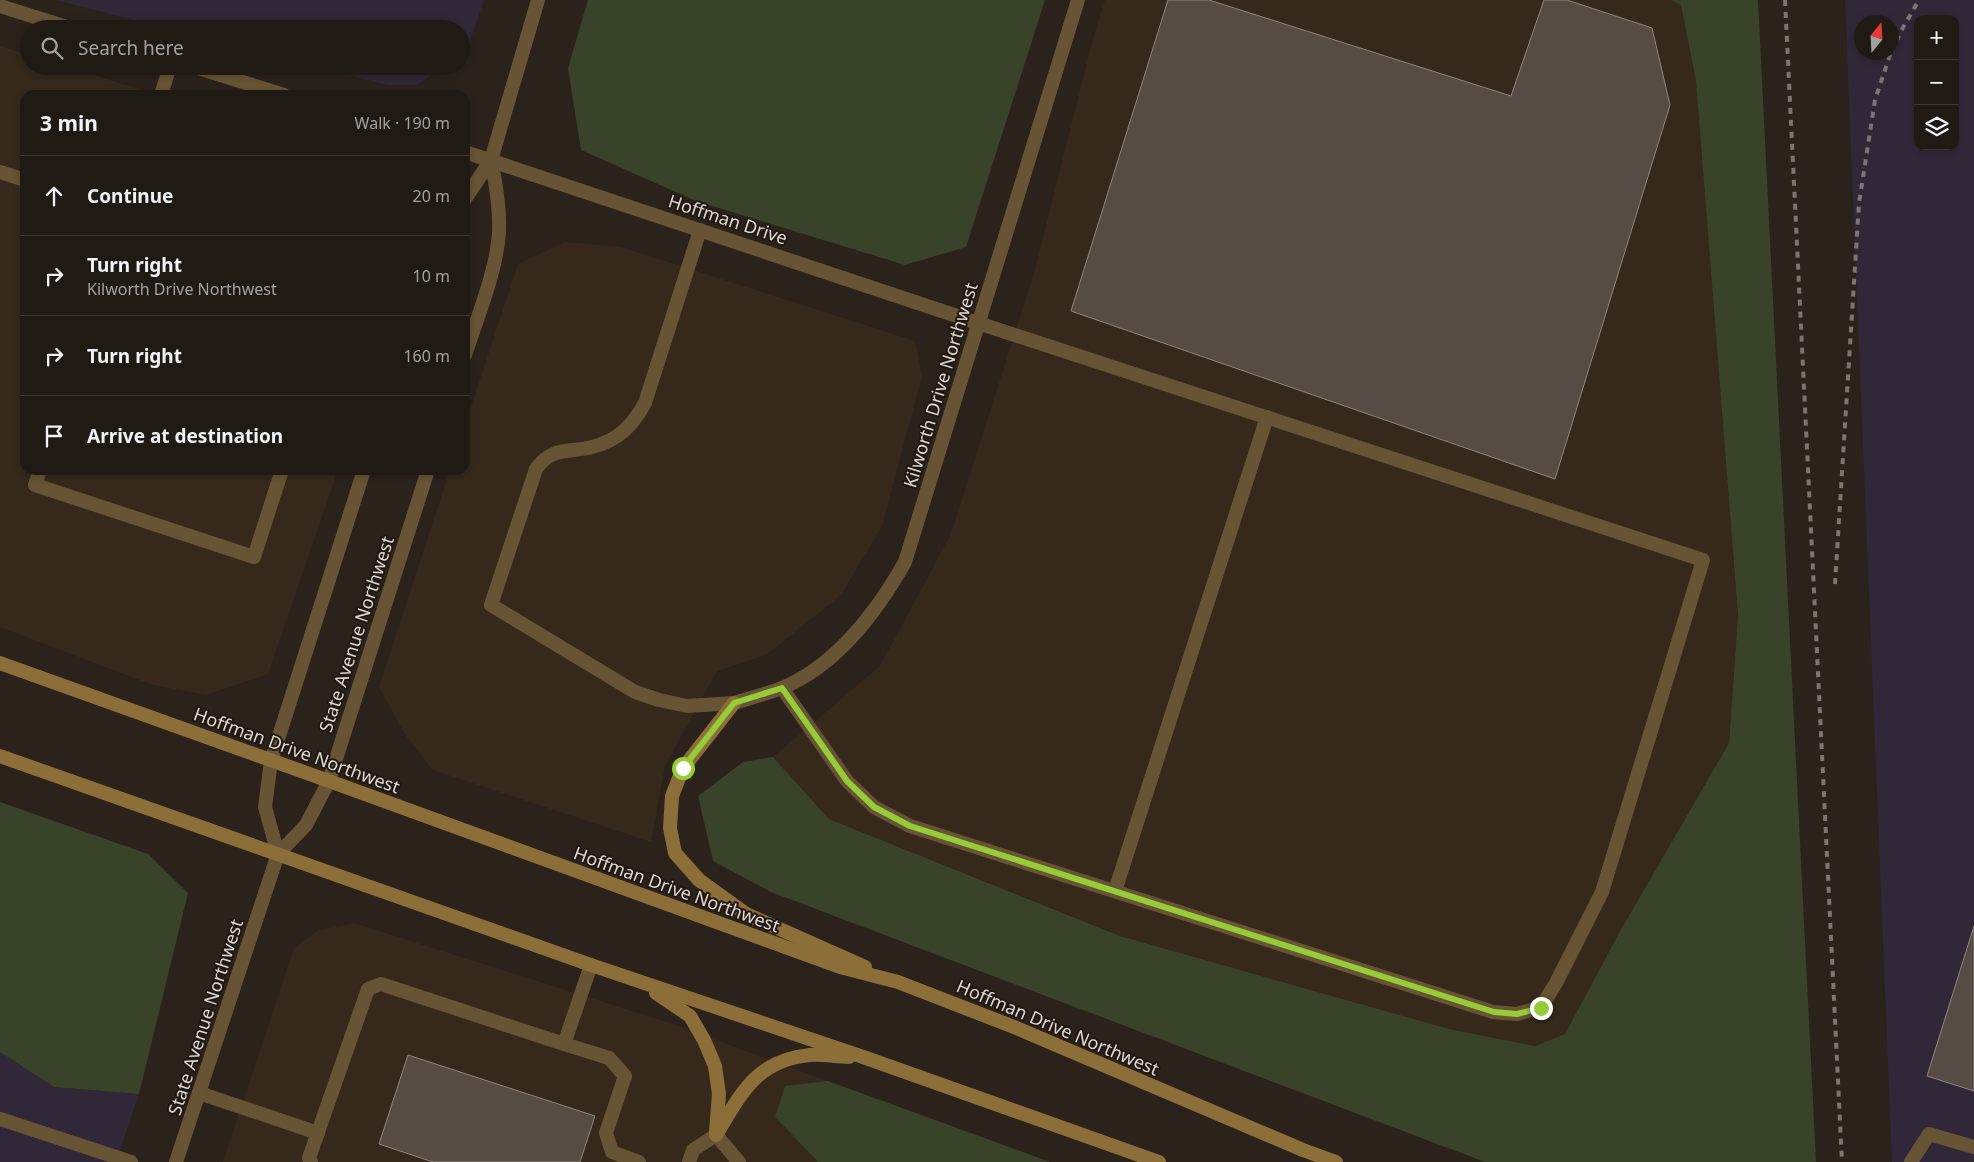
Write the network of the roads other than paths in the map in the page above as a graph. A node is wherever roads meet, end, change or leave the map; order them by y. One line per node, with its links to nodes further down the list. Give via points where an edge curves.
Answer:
1 (538, 0): 10 (street)
2 (1078, 0): 15 (street, Kilworth Drive Northwest)
3 (0, 6): 4 (street)
4 (44, 20)
5 (167, 75): 7 (street)
6 (221, 75): 8 (street)
7 (163, 90)
8 (268, 90)
9 (470, 154): 10 (street, Hoffman Drive)
10 (491, 160): 13 (street); 14 (street, Hoffman Drive); 16 (street, via 498,193 499,234 491,273)
11 (0, 172): 12 (street)
12 (20, 178)
13 (470, 192)
14 (700, 230): 15 (street, Hoffman Drive); 24 (street, Kilworth Drive Northwest, via 645,403 634,423 615,438 593,447 544,458 536,469 491,605 634,692 687,706)
15 (978, 322): 17 (street, Hoffman Drive); 23 (street, Kilworth Drive Northwest, via 905,562 886,595 854,635 818,668)
16 (470, 339)
17 (1267, 417): 29 (street); 29 (street, Hoffman Drive, via 1702,560 1602,892 1541,1008 1517,1014 1494,1012)
18 (38, 475): 19 (street, via 35,485 254,557)
19 (280, 475)
20 (362, 475): 26 (street)
21 (426, 475): 27 (street, State Avenue Northwest)
22 (0, 663): 26 (main road, Hoffman Drive Northwest)
23 (782, 688): 24 (street, Kilworth Drive Northwest); 29 (street, via 847,781 874,807 910,826)
24 (734, 703): 32 (main road, via 683,768 672,796 670,828 676,853 698,880 746,914)
25 (0, 756): 28 (main road)
26 (271, 761): 27 (main road, Hoffman Drive Northwest); 28 (street, via 265,807)
27 (329, 781): 28 (street, State Avenue Northwest, via 306,825); 32 (main road, Hoffman Drive Northwest, via 840,968)
28 (278, 854): 30 (main road); 35 (street, State Avenue Northwest)
29 (1115, 891)
30 (591, 965): 31 (main road); 33 (street)
31 (640, 982): 34 (main road); 38 (main road, via 690,1016 704,1040 715,1066 719,1094)
32 (898, 982): 47 (main road, Hoffman Drive Northwest)
33 (564, 1044): 37 (street, via 381,984 368,989); 43 (street, via 608,1058 625,1076 606,1134 612,1152)
34 (866, 1058): 38 (main road, via 811,1055 780,1061 756,1076); 46 (main road)
35 (199, 1093): 37 (street); 41 (street, State Avenue Northwest)
36 (0, 1120): 40 (street)
37 (318, 1133): 42 (street, via 309,1158)
38 (716, 1136): 44 (street, via 693,1150); 45 (street)
39 (1974, 1147): 48 (street, via 1929,1134)
40 (131, 1162)
41 (176, 1162)
42 (311, 1162)
43 (639, 1162)
44 (689, 1162)
45 (739, 1162)
46 (1159, 1162)
47 (1336, 1162)
48 (1912, 1162)

